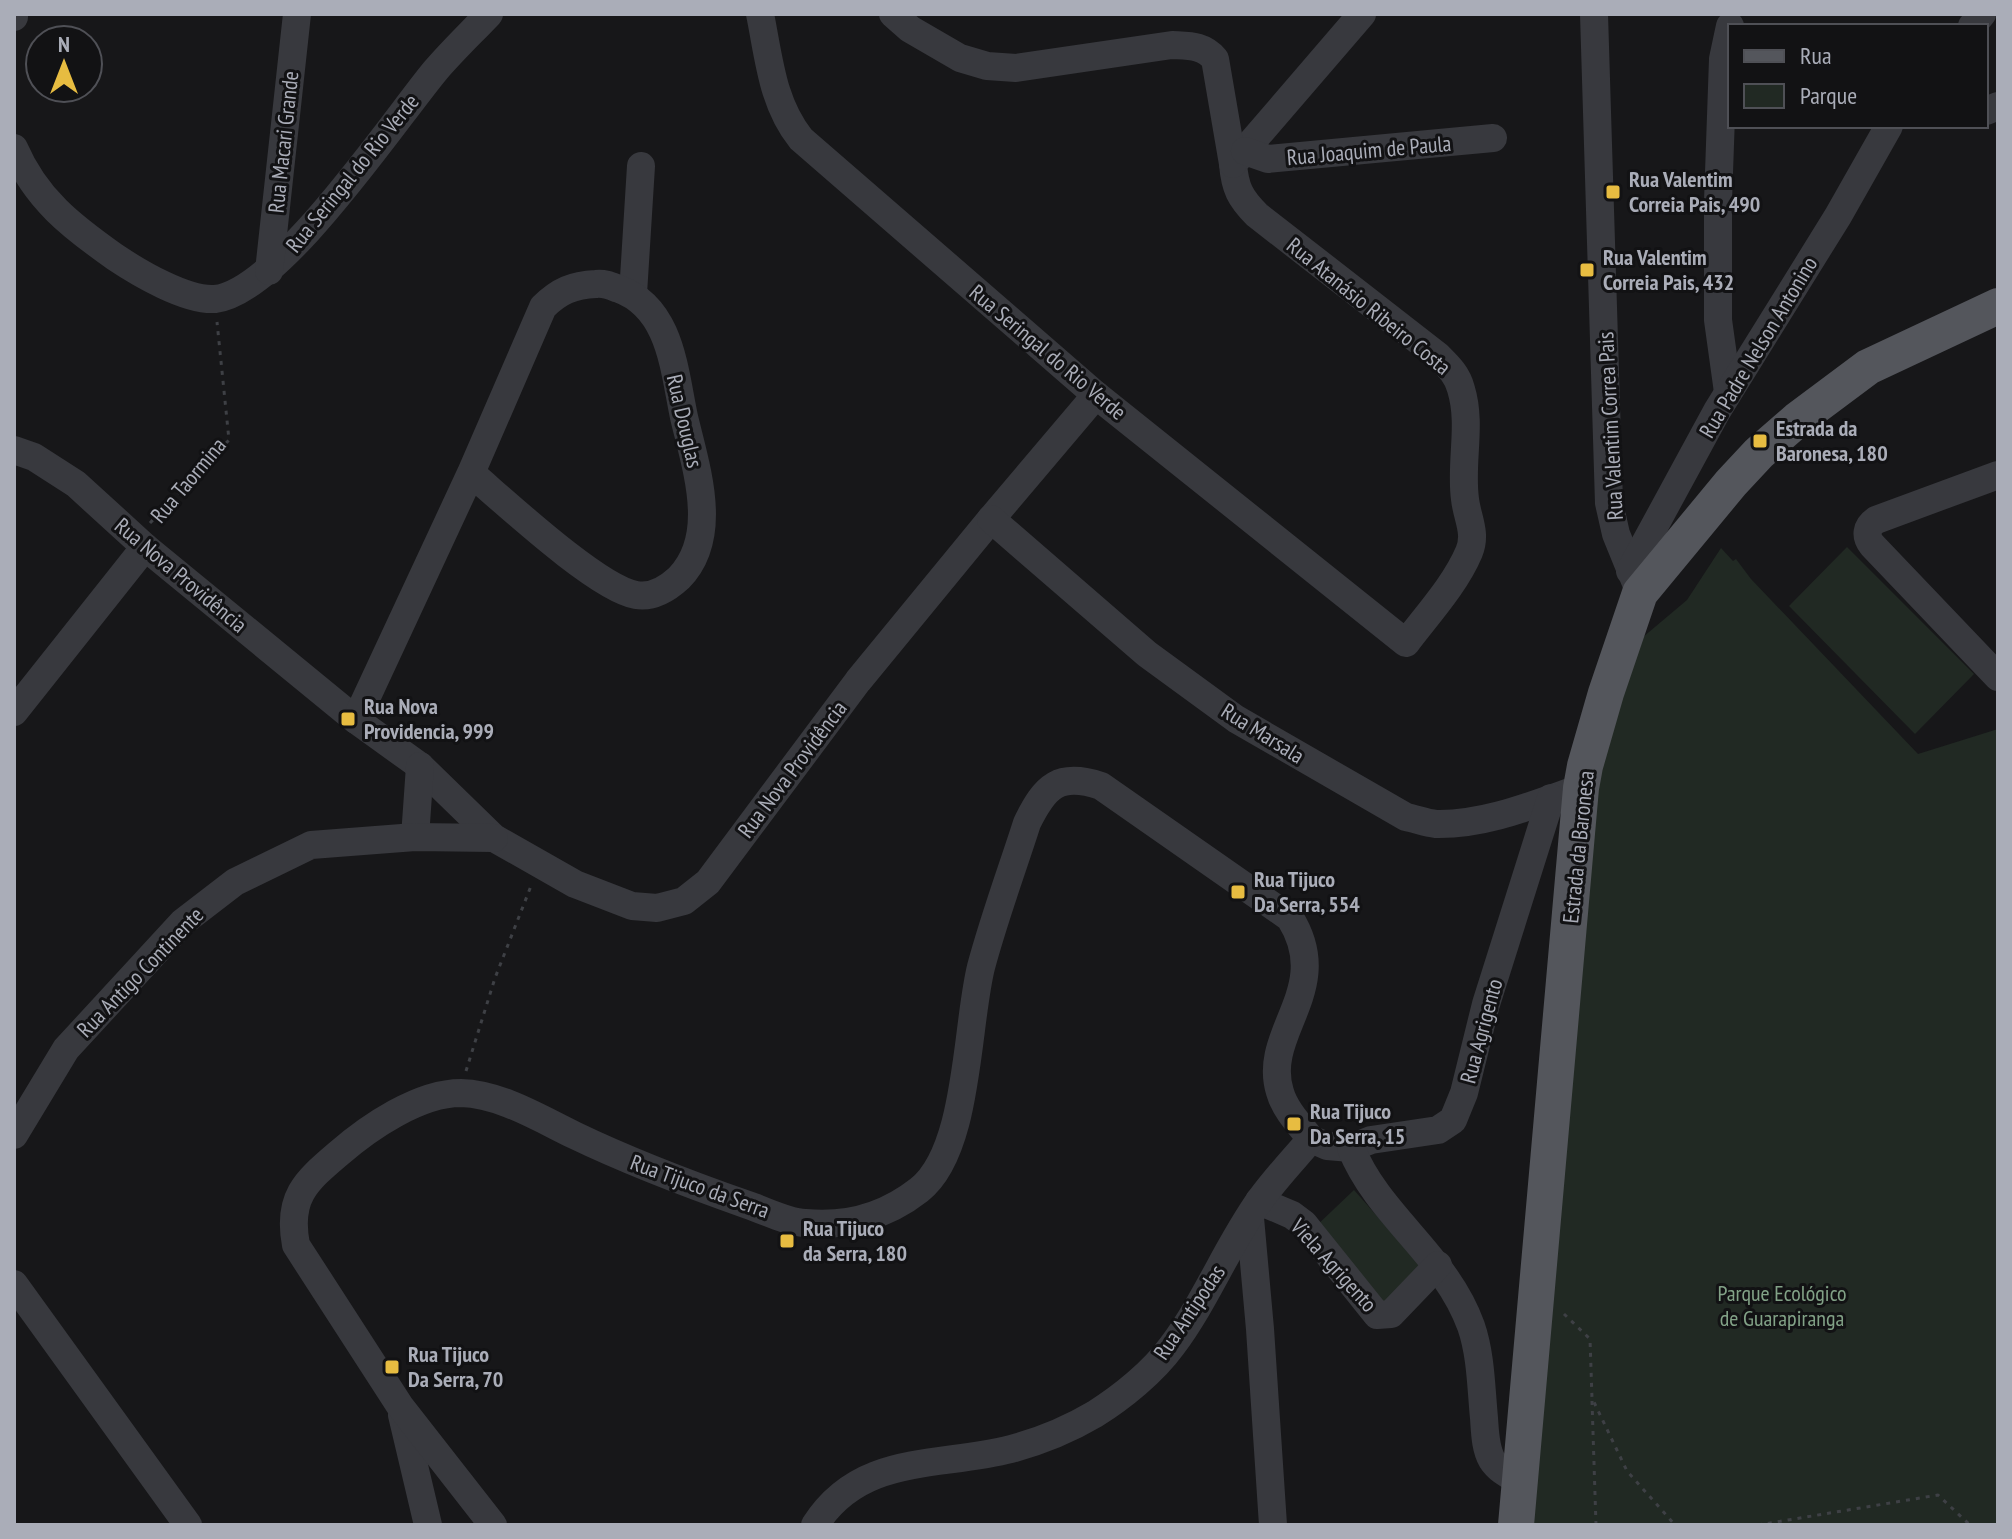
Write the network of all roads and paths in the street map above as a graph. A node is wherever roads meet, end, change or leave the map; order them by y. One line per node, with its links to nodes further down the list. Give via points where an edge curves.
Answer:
1 (297, 14): 13 (street, Rua Macari Grande)
2 (489, 14): 13 (street, Rua Seringal do Rio Verde, via 437,69 300,241)
3 (760, 14): 18 (street, Rua Seringal do Rio Verde, via 776,94 801,139)
4 (893, 14): 11 (street, Rua Atanásio Ribeiro Costa, via 960,58 987,66 1016,68 1172,45 1208,51 1215,59)
5 (1362, 14): 11 (street)
6 (1594, 14): 24 (street, Rua Valentim Correa Pais, via 1609,503)
7 (1728, 35): 17 (street, via 1723,59 1718,320)
8 (1888, 128): 17 (street, Rua Padre Nelson Antonino)
9 (1493, 138): 11 (street, Rua Joaquim de Paula)
10 (14, 148): 15 (street, via 41,196 77,230 132,269 184,293)
11 (1239, 158): 25 (street, Rua Atanásio Ribeiro Costa, via 1236,189 1249,206 1437,355 1454,372 1461,389 1471,544)
12 (641, 166): 14 (street)
13 (269, 271): 15 (street, Rua Seringal do Rio Verde)
14 (633, 294): 20 (street, via 605,283 582,285 558,292 543,307); 20 (street, Rua Douglas, via 656,316 666,339 695,463 703,520 691,565 654,594 636,595 611,586)
15 (214, 299): 23 (path, Rua Taormina, via 229,440 150,524)
16 (1998, 306): 24 (main road, Estrada da Baronesa, via 1868,367 1831,393 1759,453)
17 (1728, 392): 24 (street, Rua Padre Nelson Antonino)
18 (1096, 395): 22 (street, Rua Nova Providência); 25 (street, Rua Seringal do Rio Verde)
19 (14, 450): 23 (street, Rua Nova Providência, via 76,484)
20 (471, 473): 28 (street)
21 (1998, 475): 26 (street, via 1876,520 1867,531 1872,545)
22 (991, 519): 30 (street, Rua Marsala, via 1147,654 1236,719 1406,817 1433,824 1461,823); 33 (street, Rua Nova Providência, via 858,681 708,882 684,901 657,908 632,906)
23 (145, 547): 27 (street, Rua Taormina); 28 (street, Rua Nova Providência)
24 (1635, 582): 30 (main road, Estrada da Baronesa, via 1602,708)
25 (1406, 643)
26 (1995, 670)
27 (14, 712)
28 (356, 720): 29 (street, Rua Nova Providência)
29 (420, 766): 31 (street); 32 (street, Rua Nova Providência)
30 (1566, 793): 37 (street, Rua Agrigento, via 1486,1004 1456,1114 1438,1130); 41 (main road, Estrada da Baronesa)
31 (415, 837): 32 (street, Rua Antigo Continente); 35 (street, Rua Antigo Continente, via 311,845 235,882 183,922 66,1049)
32 (494, 838): 33 (street, Rua Nova Providência)
33 (541, 864): 34 (path, via 495,978)
34 (461, 1093): 36 (street, Rua Tijuco da Serra, via 513,1106 666,1176 802,1223 842,1223 880,1214 920,1190 953,1136 981,968 1027,823 1050,787 1081,779 1113,794 1290,918 1305,967 1277,1068 1280,1092); 43 (street, Rua Tijuco da Serra, via 415,1102 343,1150 308,1180 295,1203 296,1245)
35 (14, 1135)
36 (1311, 1139): 37 (street, Rua Agrigento); 38 (street, Rua Antipodas)
37 (1351, 1148): 39 (street, via 1377,1197)
38 (1254, 1210): 39 (street, Viela Agrigento, via 1292,1215 1304,1224 1377,1315 1391,1314); 48 (street, Rua Antipodas, via 1172,1346 1097,1412 1058,1434 1009,1449 871,1475 827,1506); 49 (street)
39 (1438, 1265): 44 (street, via 1454,1289 1476,1346 1488,1450 1500,1469)
40 (14, 1284): 45 (street)
41 (1538, 1289): 42 (path, via 1590,1339); 44 (main road, Estrada da Baronesa)
42 (1592, 1398): 51 (path); 52 (path, via 1627,1471)
43 (400, 1406): 46 (street); 47 (street, Rua Tijuco da Serra)
44 (1521, 1482): 50 (main road, Estrada da Baronesa)
45 (188, 1525)
46 (428, 1525)
47 (493, 1525)
48 (815, 1525)
49 (1273, 1525)
50 (1516, 1525)
51 (1596, 1525)
52 (1675, 1525)
53 (1758, 1525): 54 (path, via 1938,1495)
54 (1970, 1525)

